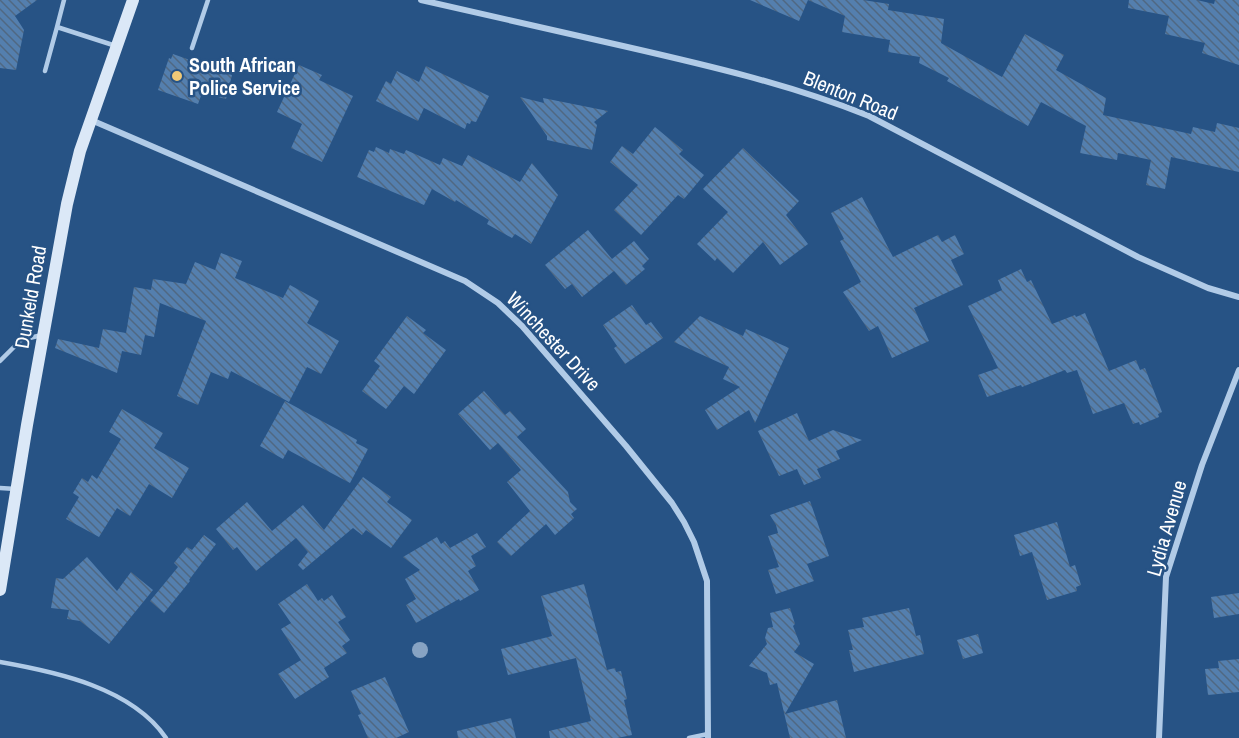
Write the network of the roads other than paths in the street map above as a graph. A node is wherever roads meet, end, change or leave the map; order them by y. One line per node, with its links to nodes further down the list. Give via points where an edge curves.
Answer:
1 (64, 0): 5 (lane)
2 (133, 0): 6 (main road, Dunkeld Road)
3 (208, 0): 7 (lane)
4 (422, 0): 10 (street, Blenton Road, via 710,66 829,100 869,116 1138,257 1208,288)
5 (57, 27): 6 (lane); 8 (lane)
6 (116, 46): 9 (main road, Dunkeld Road)
7 (192, 48)
8 (45, 72)
9 (91, 119): 11 (main road, Dunkeld Road, via 67,204); 18 (street, Winchester Drive, via 465,281 498,303 522,326 672,503 694,542 707,581)
10 (1239, 297)
11 (43, 335): 12 (lane, via 21,340); 15 (main road, Dunkeld Road)
12 (0, 361)
13 (1239, 370): 21 (street, Lydia Avenue, via 1202,465 1166,577)
14 (0, 488): 15 (lane)
15 (16, 489): 16 (main road, Dunkeld Road)
16 (0, 590)
17 (0, 662): 19 (lane, via 112,694 144,713)
18 (708, 736): 20 (lane)
19 (166, 738)
20 (688, 738)
21 (1159, 738)

